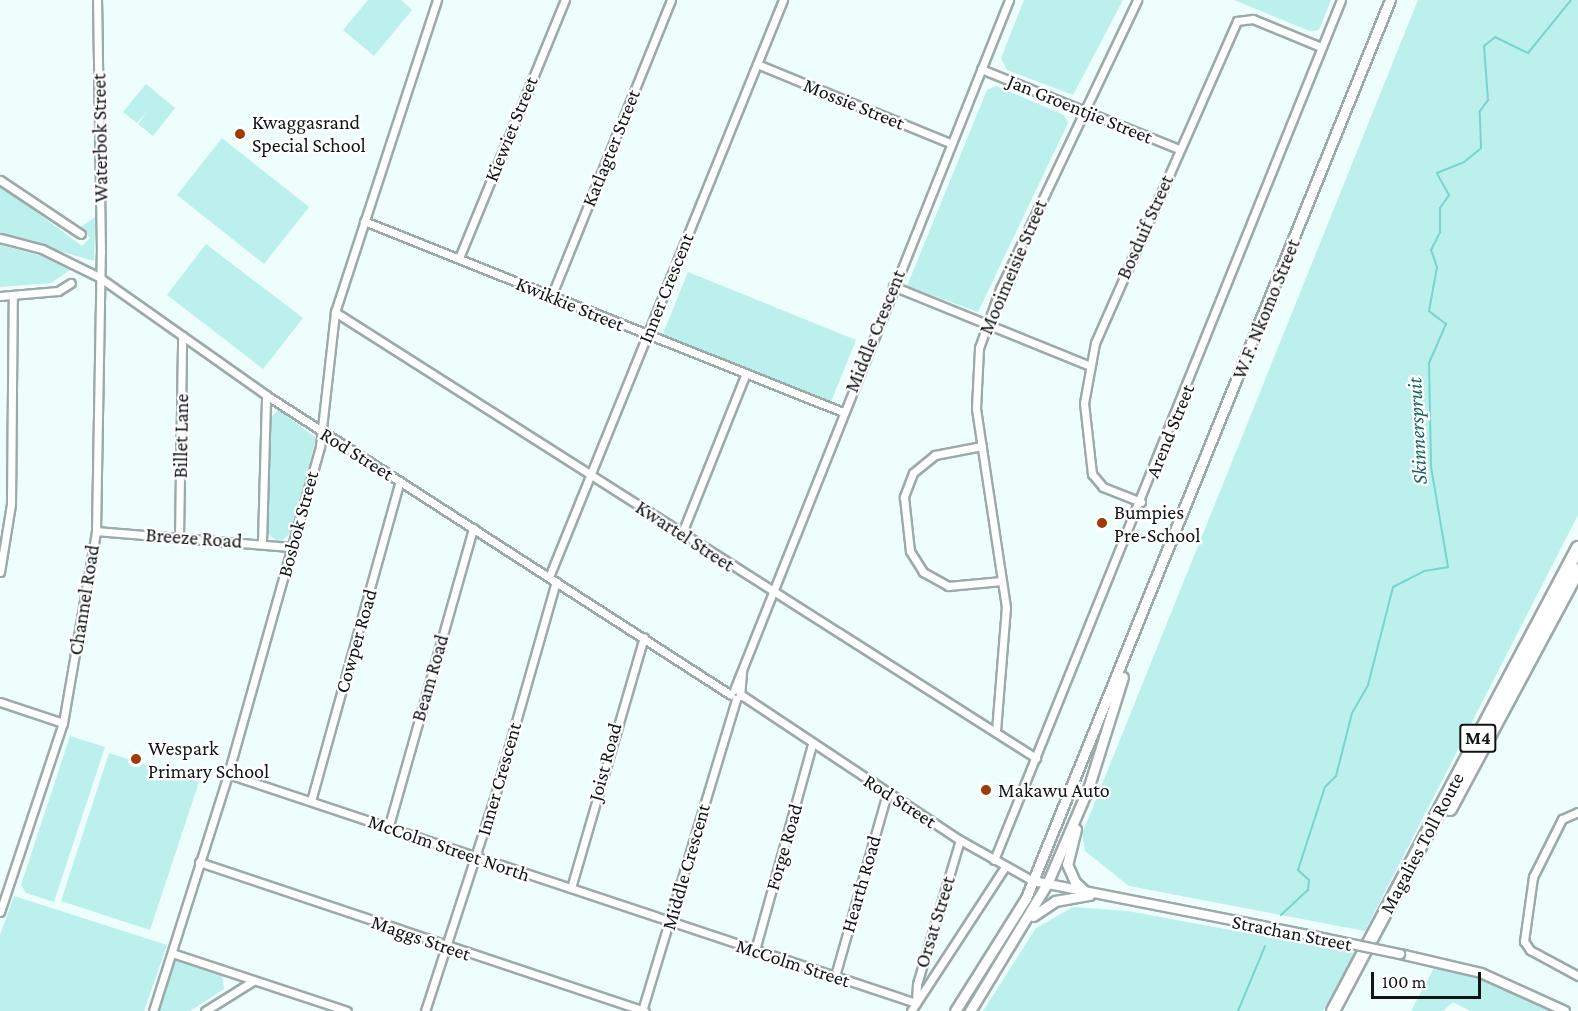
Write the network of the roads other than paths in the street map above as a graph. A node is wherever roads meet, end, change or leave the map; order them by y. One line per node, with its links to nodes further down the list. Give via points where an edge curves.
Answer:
1 (97, 0): 21 (street, Waterbok Street)
2 (437, 0): 17 (street, Bosbok Street)
3 (565, 0): 20 (street, Kiewiet Street)
4 (671, 0): 26 (street, Katlagter Street)
5 (783, 0): 11 (street, Inner Crescent)
6 (1137, 0): 13 (street, Mooimeisie Street)
7 (1341, 0): 10 (street, Arend Street)
8 (1390, 0): 52 (main road, W.F. Nkomo Street)
9 (1007, 1): 12 (street, Middle Crescent)
10 (1321, 48): 15 (street, Bosduif Street, via 1253,19 1237,21); 39 (street, Arend Street)
11 (757, 64): 14 (street, Mossie Street); 29 (street, Inner Crescent)
12 (981, 69): 13 (street, Jan Groentjie Street); 14 (street, Middle Crescent)
13 (1083, 111): 15 (street, Jan Groentjie Street); 28 (street, Mooimeisie Street)
14 (950, 143): 23 (street, Middle Crescent)
15 (1179, 149): 31 (street, Bosduif Street)
16 (0, 180): 18 (street)
17 (364, 220): 20 (street, Kwikkie Street); 27 (street, Bosbok Street)
18 (81, 234)
19 (0, 238): 21 (street, Rod Street, via 42,249)
20 (459, 258): 26 (street, Kwikkie Street)
21 (99, 277): 30 (street, Rod Street); 41 (street, Channel Road)
22 (71, 283): 24 (street, via 58,291)
23 (893, 286): 28 (street); 34 (street, Middle Crescent)
24 (13, 295): 25 (street); 48 (street, via 11,504)
25 (0, 296)
26 (551, 297): 29 (street, Kwikkie Street)
27 (334, 312): 35 (street, Bosbok Street); 37 (street, Kwartel Street)
28 (986, 322): 31 (street); 36 (street, Mooimeisie Street, via 975,377)
29 (647, 335): 32 (street, Kwikkie Street); 37 (street, Inner Crescent)
30 (182, 336): 33 (street, Rod Street); 43 (street, Billet Lane)
31 (1088, 365): 39 (street, Bosduif Street, via 1084,432 1092,474 1103,487)
32 (746, 373): 34 (street, Kwikkie Street); 42 (street)
33 (266, 395): 35 (street, Rod Street); 44 (street)
34 (843, 412): 51 (street, Middle Crescent)
35 (320, 430): 38 (street, Rod Street); 45 (street, Bosbok Street)
36 (982, 446): 50 (street, Mooimeisie Street); 50 (street, via 935,455 909,479 904,497 910,551 920,569 948,586)
37 (590, 475): 42 (street, Kwartel Street); 49 (street, Inner Crescent)
38 (400, 481): 40 (street, Rod Street); 63 (street, Cowper Road)
39 (1141, 502): 59 (street, Arend Street)
40 (473, 528): 49 (street, Rod Street); 65 (street, Beam Road)
41 (96, 531): 43 (street, Breeze Road); 56 (street, Channel Road)
42 (682, 533): 51 (street, Kwartel Street)
43 (179, 537): 44 (street, Breeze Road)
44 (262, 542): 45 (street, Breeze Road)
45 (292, 547): 60 (street, Bosbok Street)
46 (1578, 548): 94 (highway, Magalies Toll Route / M4)
47 (1578, 570): 95 (highway, Magalies Toll Route / M4)
48 (0, 572)
49 (552, 579): 53 (street, Rod Street); 67 (street, Inner Crescent)
50 (1002, 581): 57 (street, Mooimeisie Street, via 1006,620)
51 (770, 590): 54 (street, Middle Crescent); 57 (street, Kwartel Street)
52 (1142, 617): 61 (main road, W.F. Nkomo Street); 71 (main road, W.F. Nkomo Street)
53 (644, 637): 54 (street, Rod Street); 73 (street, Joist Road)
54 (735, 695): 58 (street, Rod Street); 78 (street, Middle Crescent)
55 (0, 702): 56 (street)
56 (63, 723): 75 (street, Channel Road)
57 (996, 731): 59 (street, Kwartel Street)
58 (812, 745): 62 (street, Rod Street); 80 (street, Forge Road)
59 (1036, 758): 68 (street, Arend Street)
60 (228, 774): 63 (street, McColm Street North); 69 (street, Bosbok Street)
61 (1089, 786): 72 (main road, W.F. Nkomo Street); 74 (main road, via 1067,864 1075,882)
62 (887, 793): 66 (street, Rod Street); 82 (street, Hearth Road)
63 (311, 801): 65 (street, McColm Street North)
64 (1578, 812): 83 (street, via 1562,819 1533,877 1524,941 1530,950)
65 (388, 829): 67 (street, McColm Street North)
66 (960, 840): 68 (street, Rod Street); 85 (street, Orsat Street)
67 (475, 860): 73 (street, McColm Street North); 79 (street, Inner Crescent)
68 (994, 860): 70 (street, Rod Street)
69 (199, 862): 79 (street, Maggs Street); 81 (street, Bosbok Street)
70 (1005, 867): 71 (street, Rod Street); 85 (street)
71 (1033, 881): 72 (street, Rod Street); 92 (main road, W.F. Nkomo Street, via 1014,921)
72 (1047, 884): 74 (street, Strachan Street); 77 (main road, W.F. Nkomo Street)
73 (571, 888): 78 (street, McColm Street North)
74 (1089, 895): 77 (main road, via 1055,901); 96 (street, Strachan Street, bridge, via 1312,936 1482,973)
75 (2, 897): 76 (street, Channel Road)
76 (0, 912)
77 (1029, 919): 93 (main road, W.F. Nkomo Street)
78 (671, 922): 80 (street, McColm Street); 90 (street, Middle Crescent)
79 (447, 947): 86 (street, Inner Crescent); 90 (street, Maggs Street)
80 (755, 950): 82 (street, McColm Street)
81 (172, 953): 84 (street); 87 (street, Bosbok Street)
82 (835, 976): 85 (street, McColm Street)
83 (1578, 976)
84 (253, 981): 88 (street); 89 (street)
85 (916, 1004): 91 (street)
86 (425, 1010)
87 (153, 1011)
88 (205, 1011)
89 (347, 1011)
90 (643, 1011)
91 (911, 1011)
92 (955, 1011)
93 (970, 1011)
94 (1333, 1011)
95 (1341, 1011)
96 (1565, 1011)

